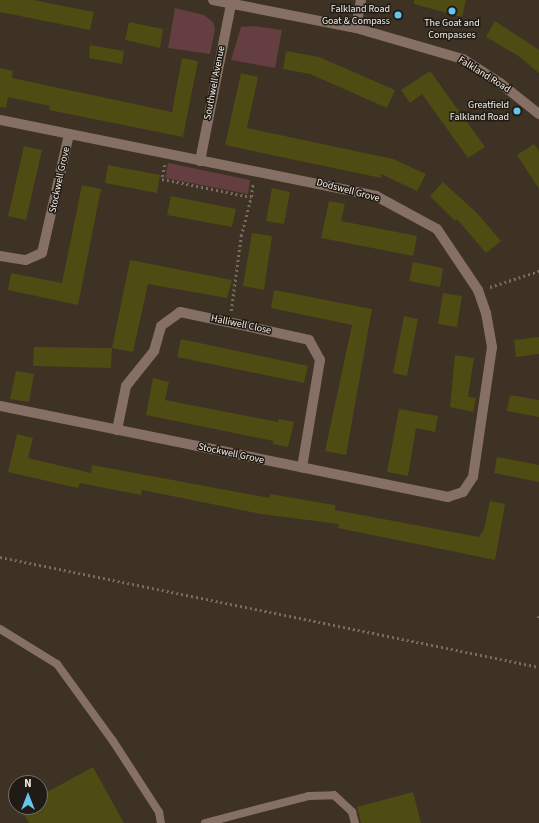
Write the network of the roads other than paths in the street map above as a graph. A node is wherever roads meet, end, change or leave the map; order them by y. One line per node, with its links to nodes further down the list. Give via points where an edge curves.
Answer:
1 (213, 0): 3 (street, Falkland Road)
2 (361, 0): 4 (street)
3 (231, 4): 4 (street, Falkland Road); 8 (street, Southwell Avenue)
4 (356, 28): 5 (street, Falkland Road, via 463,59 500,82)
5 (539, 114)
6 (0, 120): 7 (street, Dodswell Grove)
7 (69, 134): 8 (street, Dodswell Grove); 9 (street, Stockwell Grove, via 42,253 26,260)
8 (200, 161): 13 (street, Dodswell Grove, via 376,196 437,229 478,290 486,313 492,347 473,477)
9 (0, 256)
10 (0, 406): 11 (street, Stockwell Grove)
11 (118, 430): 12 (street, Stockwell Grove); 12 (street, Halliwell Close, via 126,386 154,351 161,326 180,312 309,340 320,360)
12 (302, 468): 13 (street, Stockwell Grove, via 448,497)
13 (463, 492)
14 (0, 629): 15 (lane, via 57,664 113,741 159,812)
15 (161, 823)
16 (205, 823): 17 (lane, via 309,796 334,795 352,812)
17 (355, 823)

